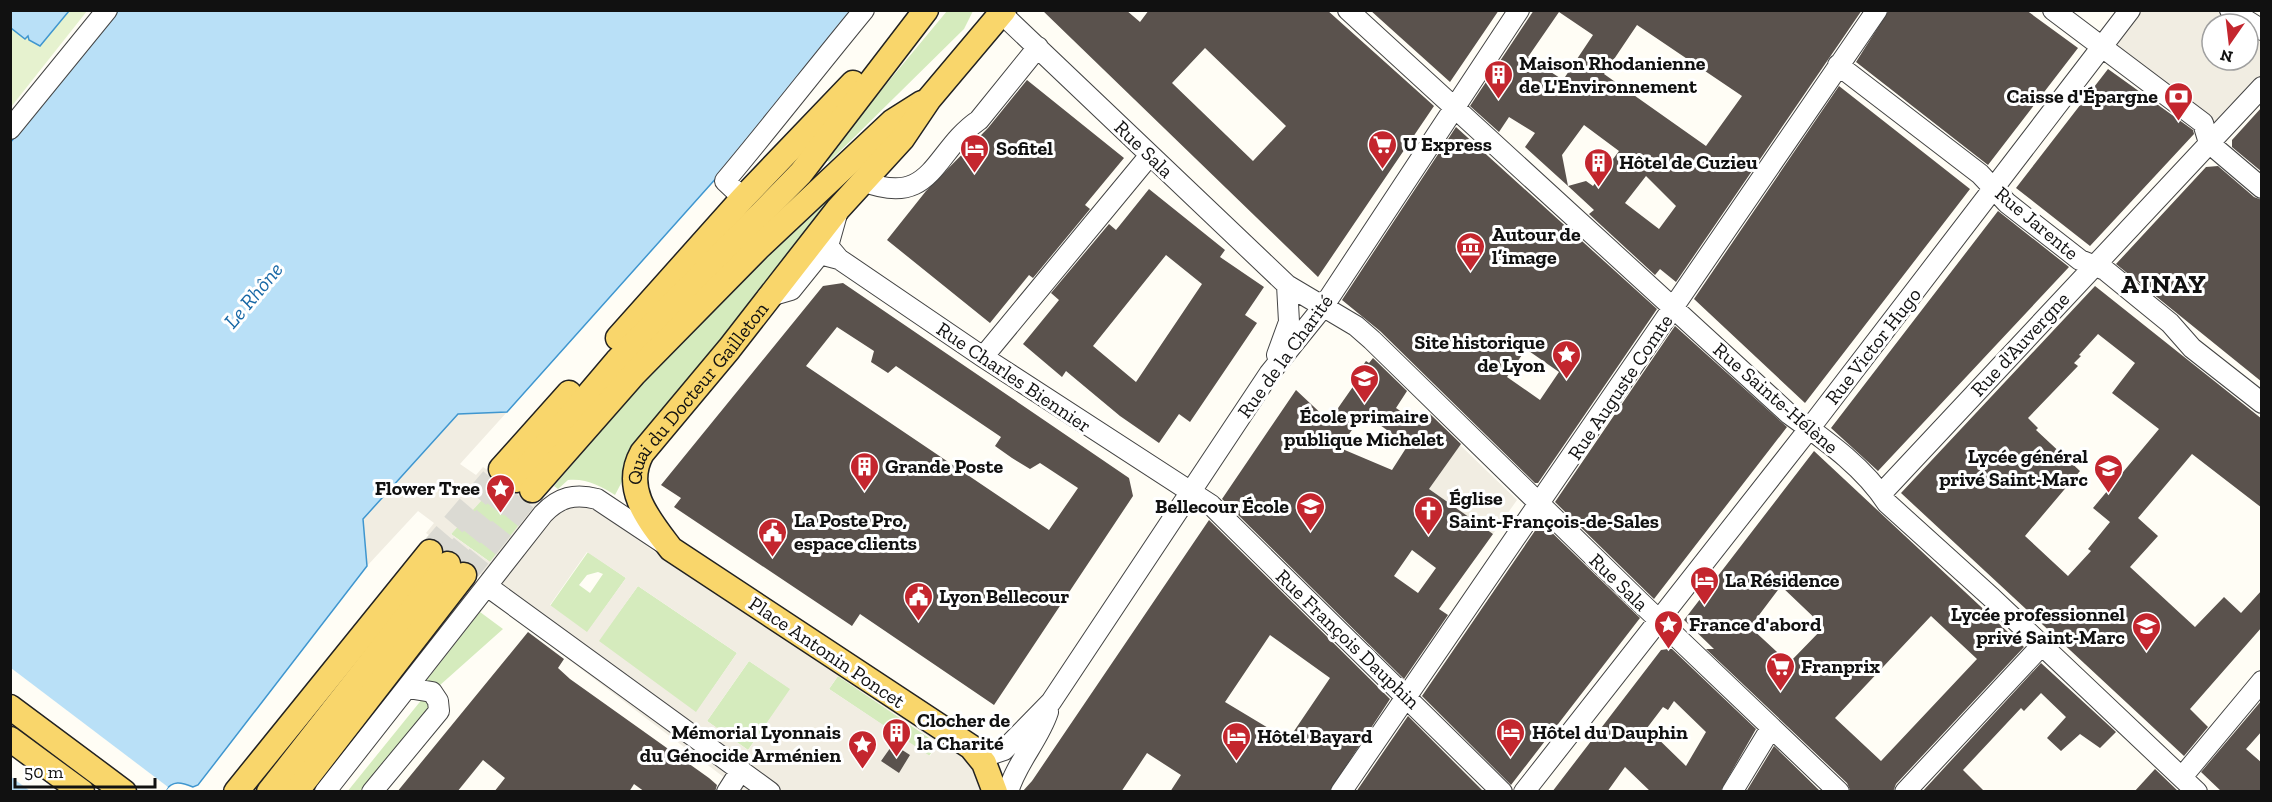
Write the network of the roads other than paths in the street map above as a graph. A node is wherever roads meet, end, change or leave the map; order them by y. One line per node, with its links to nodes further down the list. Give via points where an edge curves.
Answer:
1 (107, 10): 21 (street)
2 (864, 10): 27 (street, via 724,181)
3 (919, 10): 27 (main road)
4 (926, 10): 39 (main road, via 801,173 617,361)
5 (1348, 10): 19 (street, Rue Sainte-Hélène)
6 (1519, 10): 19 (street, Rue de la Charité)
7 (1877, 10): 15 (street, Rue Auguste Comte)
8 (2053, 10): 13 (street)
9 (2130, 10): 13 (street, Rue Victor Hugo)
10 (2230, 10): 12 (street)
11 (1002, 11): 14 (street, Rue Sala); 18 (main road, Quai du Docteur Gailleton)
12 (2262, 30)
13 (2103, 46): 22 (street, via 2203,123); 26 (street, Rue Victor Hugo)
14 (1038, 47): 20 (street, via 979,120); 23 (street, Rue Sala)
15 (1838, 65): 26 (street, Rue Jarente, via 1980,174); 34 (street, Rue Auguste Comte)
16 (1007, 70): 20 (street, via 973,112)
17 (2262, 87): 22 (street, Rue d'Auvergne)
18 (929, 99): 24 (main road, Quai du Docteur Gailleton, via 902,139); 39 (main road, Quai du Docteur Gailleton, via 892,122 634,374)
19 (1453, 109): 33 (street, Rue de la Charité); 34 (street, Rue Sainte-Hélène)
20 (966, 128): 24 (street, via 921,182 902,190 882,189)
21 (10, 129)
22 (2209, 143): 25 (street); 30 (street, Rue d'Auvergne)
23 (1150, 155): 31 (street, Rue Sala); 35 (street)
24 (863, 181): 28 (main road, Quai du Docteur Gailleton)
25 (2262, 188)
26 (1994, 189): 30 (street, Rue Jarente, via 2080,260); 38 (street, Rue Victor Hugo)
27 (743, 198): 39 (main road)
28 (838, 209): 29 (street, via 828,246); 32 (main road, Quai du Docteur Gailleton)
29 (839, 260): 32 (street, via 820,254 790,290); 35 (street, Rue Charles Biennier)
30 (2093, 265): 37 (street, Rue Jarente, via 2105,270 2170,322 2192,348); 41 (street, Rue d'Auvergne)
31 (1287, 285): 33 (street, Rue Sala); 36 (street, via 1289,322)
32 (767, 297): 43 (main road, Quai du Docteur Gailleton, via 638,462 637,496)
33 (1323, 307): 36 (street, Rue de la Charité); 42 (street, Rue Sala, via 1356,326)
34 (1675, 307): 38 (street, Rue Sainte-Hélène, via 1789,414); 42 (street, Rue Auguste Comte)
35 (983, 357): 40 (street, Rue Charles Biennier)
36 (1269, 374): 40 (street, Rue de la Charité)
37 (2261, 401)
38 (1809, 428): 41 (street, Rue Sainte-Hélène); 46 (street, Rue Victor Hugo)
39 (517, 480)
40 (1190, 492): 50 (street, Rue François Dauphin, via 1211,505); 51 (street, Rue de la Charité)
41 (1881, 494): 47 (street, Rue Sainte-Hélène)
42 (1539, 504): 46 (street, Rue Sala); 50 (street, Rue Auguste Comte)
43 (671, 549): 45 (street, via 597,500 568,496 543,514); 55 (main road, Place Antonin Poncet)
44 (447, 564): 60 (main road); 61 (main road); 62 (main road)
45 (487, 586): 49 (street); 56 (street)
46 (1659, 620): 53 (street, Rue Sala); 71 (street, Rue Victor Hugo)
47 (2042, 645): 57 (street, Rue Sainte-Hélène); 74 (street)
48 (2262, 681): 57 (street)
49 (408, 688): 63 (street); 64 (street, via 432,692 439,711)
50 (1407, 696): 69 (street, Rue Auguste Comte); 70 (street, Rue François Dauphin)
51 (1052, 702): 55 (street, Rue de la Charité, via 1004,750 992,754); 68 (street, Rue de la Charité, via 1043,727 1011,779)
52 (10, 707): 59 (main road)
53 (1771, 728): 72 (street); 73 (street, Rue Sala)
54 (10, 739): 58 (main road)
55 (971, 747): 67 (main road, Place Antonin Poncet, via 984,763)
56 (741, 770): 65 (street); 66 (street)
57 (2182, 777): 75 (street, Rue Sainte-Hélène)
58 (82, 792)
59 (124, 792)
60 (236, 792)
61 (269, 792)
62 (296, 792)
63 (326, 792)
64 (372, 792)
65 (727, 792)
66 (770, 792)
67 (994, 792)
68 (1008, 792)
69 (1341, 792)
70 (1502, 792)
71 (1524, 792)
72 (1732, 792)
73 (1839, 792)
74 (1905, 792)
75 (2197, 792)

